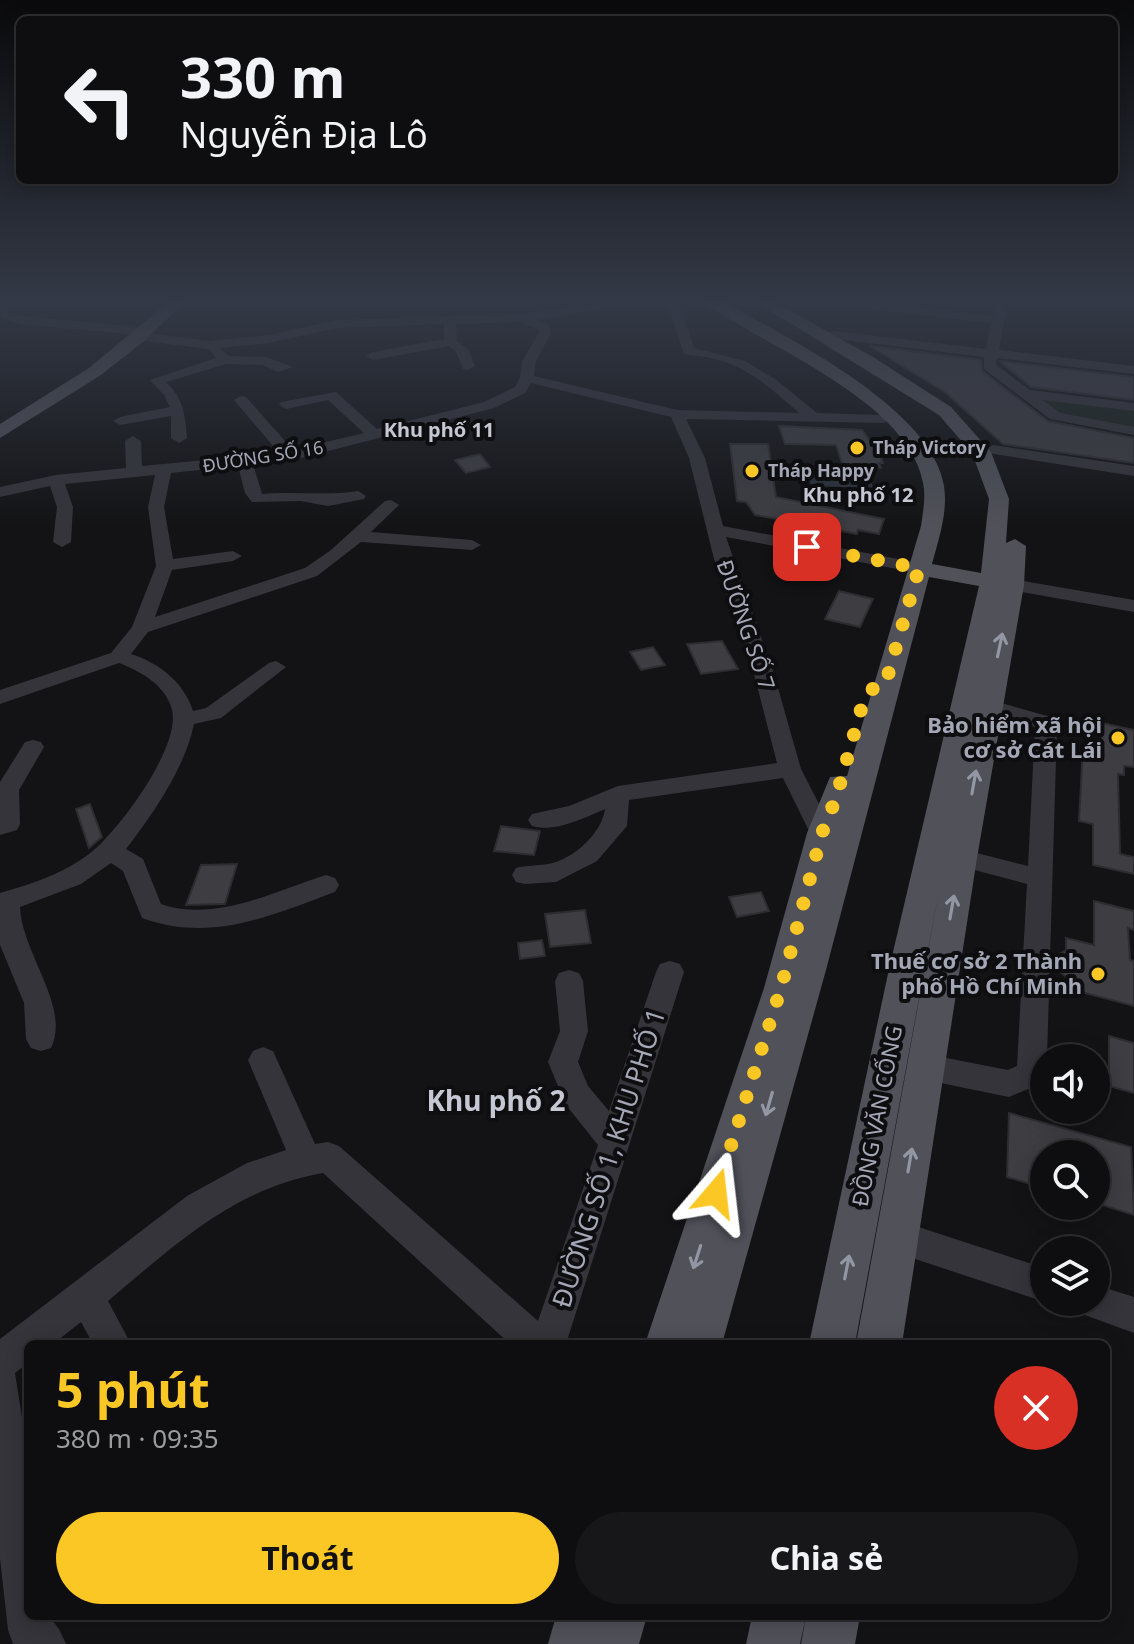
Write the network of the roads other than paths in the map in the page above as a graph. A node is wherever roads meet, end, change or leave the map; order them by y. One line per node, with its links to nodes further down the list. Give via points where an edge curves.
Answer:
1 (91, 376): 20 (main road)
2 (172, 376): 14 (street, via 157,380)
3 (758, 376): 16 (street)
4 (827, 376): 17 (main road)
5 (836, 376): 40 (main road, via 893,417 933,479 932,526)
6 (892, 376): 41 (main road, ĐỒNG VĂN CỐNG, via 931,400 981,452 999,499)
7 (896, 376): 24 (main road, ĐỒNG VĂN CỐNG, via 950,407)
8 (1002, 376): 10 (street)
9 (527, 378): 15 (street); 21 (street, ĐƯỜNG SỐ 16, via 520,390 489,405)
10 (1024, 393): 13 (street); 19 (street, via 1067,421)
11 (241, 400): 25 (street)
12 (286, 405): 21 (street, via 331,395)
13 (1134, 407)
14 (178, 410): 18 (street); 22 (street)
15 (677, 414): 16 (street); 34 (street, ĐƯỜNG SỐ 7, via 697,458)
16 (812, 416): 17 (street)
17 (884, 419): 40 (main road, via 916,474 920,516 914,552)
18 (120, 421)
19 (1134, 431)
20 (0, 432)
21 (375, 435): 25 (street, ĐƯỜNG SỐ 16)
22 (179, 438)
23 (133, 441): 29 (street)
24 (993, 450): 28 (street); 41 (main road, ĐỒNG VĂN CỐNG, via 1017,518)
25 (290, 456): 26 (street, ĐƯỜNG SỐ 16)
26 (245, 463): 27 (street, ĐƯỜNG SỐ 16); 32 (street, via 258,499 301,496 328,501)
27 (164, 470): 29 (street, ĐƯỜNG SỐ 16); 39 (street, via 156,507)
28 (1134, 471)
29 (134, 473): 30 (street, ĐƯỜNG SỐ 16)
30 (56, 480): 31 (street, ĐƯỜNG SỐ 16); 36 (street, via 65,507)
31 (0, 492)
32 (358, 496)
33 (391, 505): 35 (street)
34 (715, 530): 40 (street); 50 (street, ĐƯỜNG SỐ 7)
35 (357, 536): 37 (street); 43 (street, via 311,572)
36 (62, 542)
37 (472, 545)
38 (233, 556): 39 (street)
39 (165, 566): 43 (street)
40 (919, 568): 41 (main road); 54 (main road)
41 (1002, 583): 42 (street); 47 (main road, ĐỒNG VĂN CỐNG, one-way to 41)
42 (1134, 606)
43 (141, 628): 44 (street)
44 (118, 657): 46 (street); 48 (street, via 158,674 178,697)
45 (276, 667): 48 (street, via 213,713)
46 (0, 697)
47 (977, 703): 56 (main road, ĐỒNG VĂN CỐNG, one-way to 47); 58 (street, via 1046,726)
48 (184, 720): 55 (street, via 166,768)
49 (33, 747): 53 (street, via 7,790 8,824)
50 (790, 769): 51 (street); 54 (street, ĐƯỜNG SỐ 7)
51 (618, 794): 52 (street, via 574,813); 57 (street, via 615,826 588,855 556,873)
52 (540, 820)
53 (0, 826)
54 (833, 837): 77 (main road, one-way to 77); 78 (main road, one-way to 78)
55 (110, 851): 59 (street, via 134,866 151,911 163,918 238,916); 60 (street, via 41,891)
56 (946, 854): 58 (street); 65 (main road, ĐỒNG VĂN CỐNG, one-way to 56)
57 (525, 875)
58 (1039, 878): 65 (street, via 1032,1074 1009,1084)
59 (326, 885)
60 (3, 902): 63 (street, via 39,1009)
61 (670, 972): 66 (street, ĐƯỜNG SỐ 1, KHU PHỐ 1)
62 (569, 981): 66 (street, via 574,1031 563,1062 577,1095)
63 (41, 1039)
64 (263, 1060): 67 (street)
65 (907, 1061): 68 (main road, ĐỒNG VĂN CỐNG, one-way to 65); 79 (main road, ĐỒNG VĂN CỐNG, one-way to 65)
66 (614, 1141): 76 (street, ĐƯỜNG SỐ 1, KHU PHỐ 1)
67 (306, 1159): 70 (street, via 278,1165 194,1207); 75 (street, via 328,1157)
68 (897, 1237): 69 (street); 80 (main road, ĐỒNG VĂN CỐNG)
69 (1030, 1280)
70 (86, 1296): 73 (street); 74 (street)
71 (1110, 1307): 72 (street)
72 (1134, 1315)
73 (29, 1340)
74 (111, 1340)
75 (533, 1340)
76 (549, 1340)
77 (669, 1340)
78 (700, 1340)
79 (833, 1340)
80 (880, 1340)
81 (24, 1344): 82 (street)
82 (0, 1362)
83 (0, 1382): 84 (street)
84 (24, 1602)
85 (582, 1620): 89 (main road)
86 (619, 1620): 90 (main road)
87 (778, 1620): 91 (main road)
88 (832, 1620): 92 (main road)
89 (575, 1644)
90 (612, 1644)
91 (773, 1644)
92 (828, 1644)

